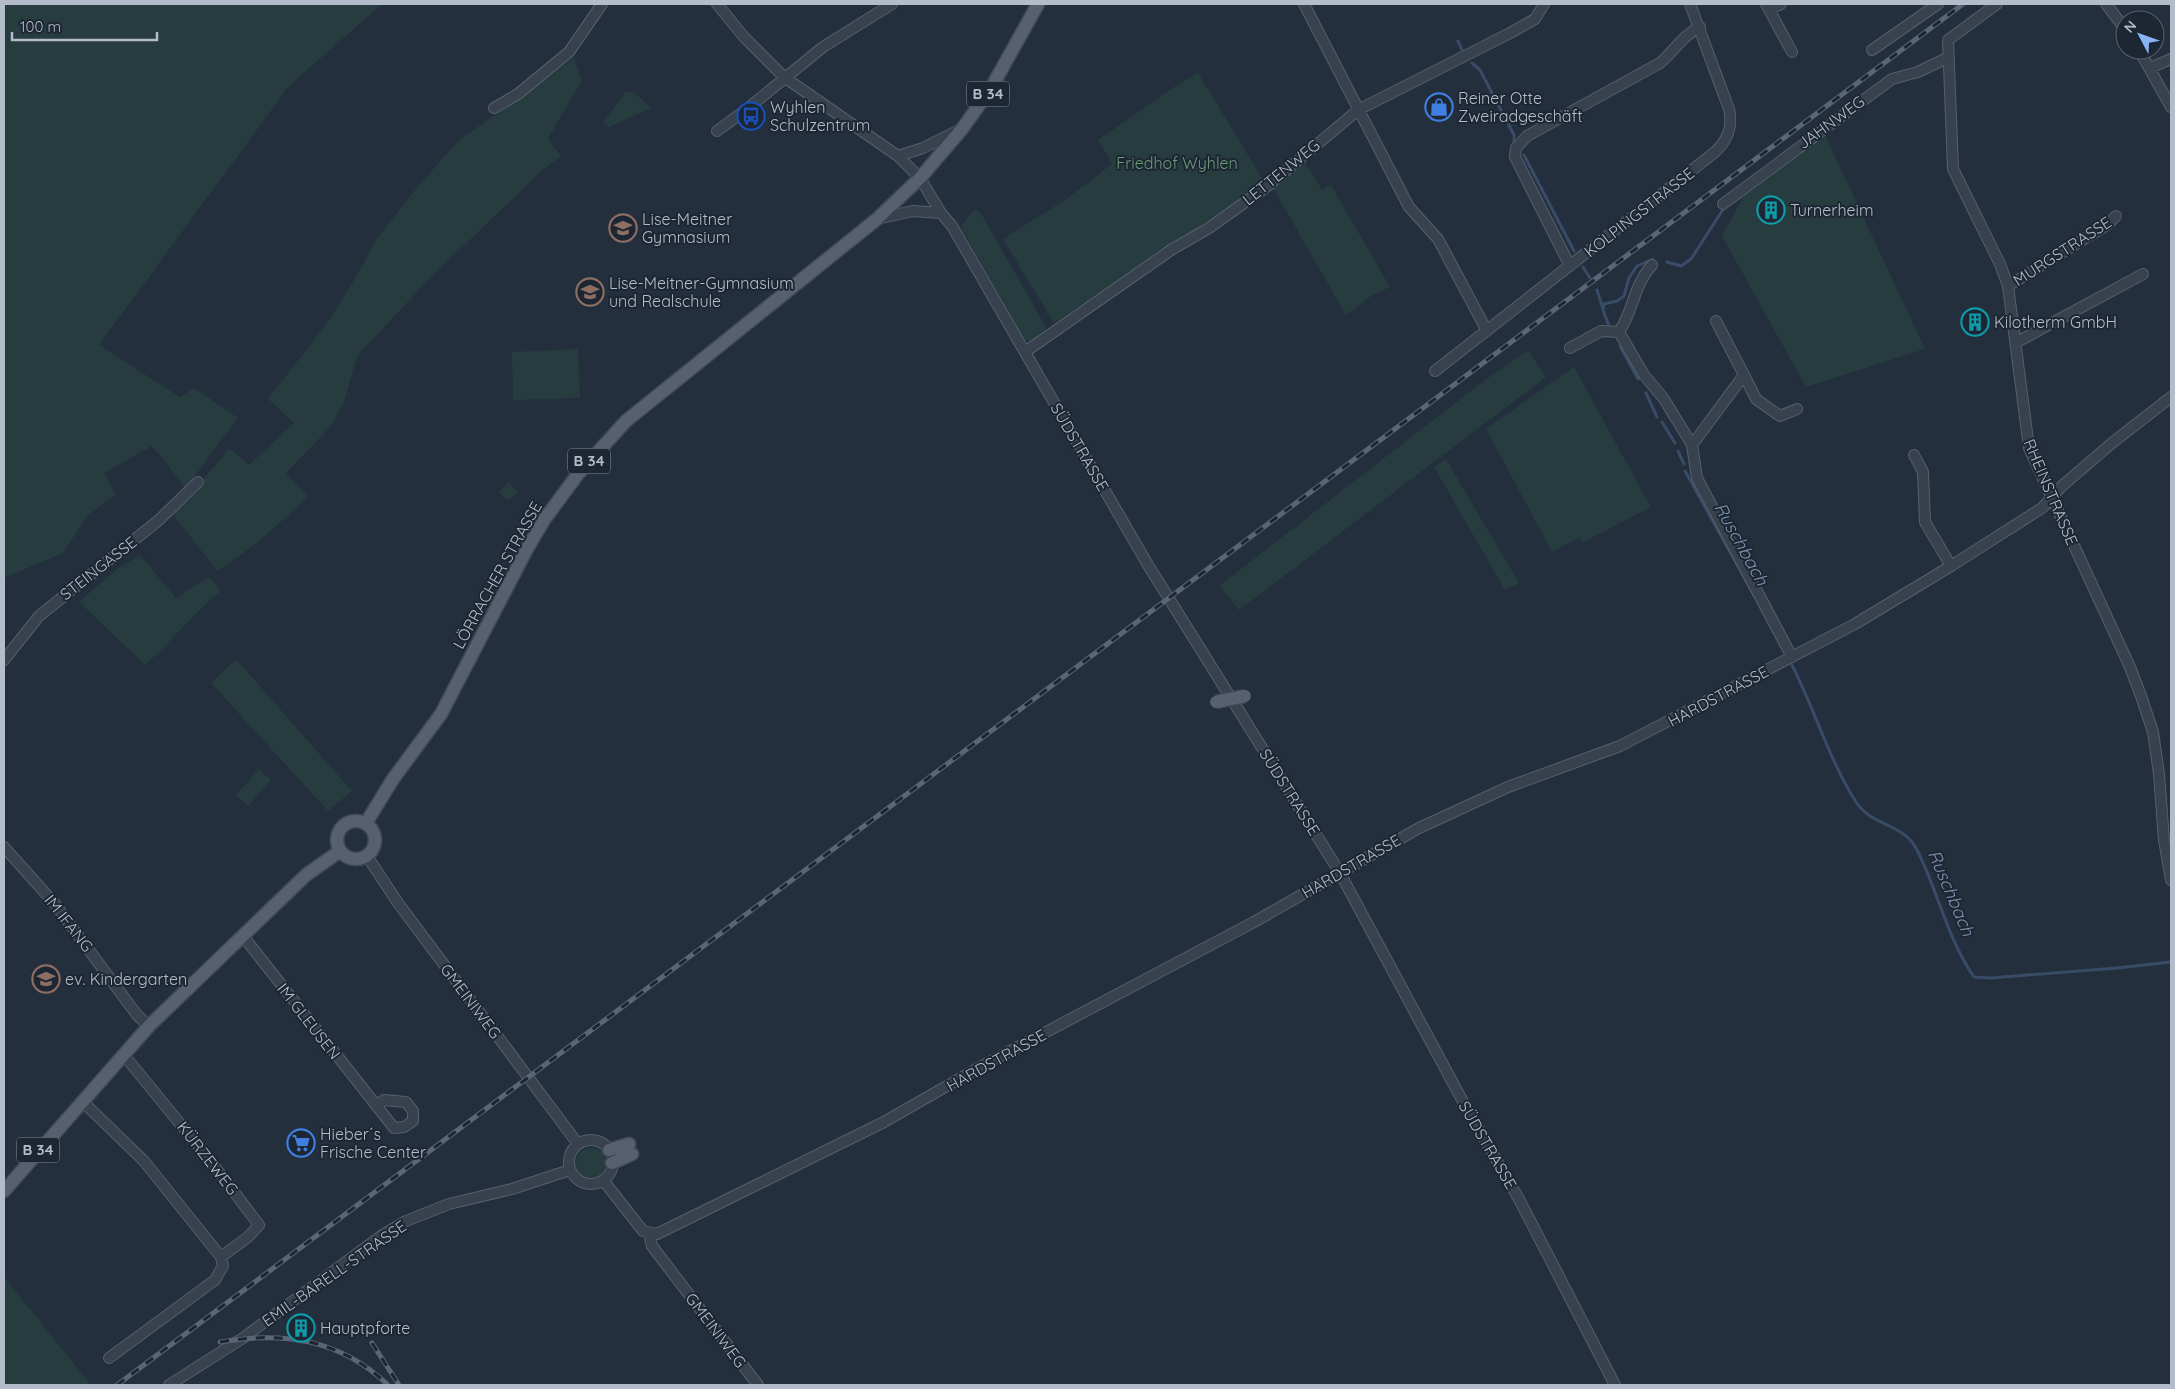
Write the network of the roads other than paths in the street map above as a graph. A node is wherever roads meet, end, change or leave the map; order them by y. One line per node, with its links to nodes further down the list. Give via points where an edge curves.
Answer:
1 (602, 4): 23 (street, via 569,52 518,94)
2 (717, 4): 21 (street, SÜDSTRASSE)
3 (892, 4): 21 (street, via 837,37)
4 (1038, 4): 25 (main road, LÖRRACHER STRASSE / B 34, via 990,90)
5 (1304, 4): 24 (street)
6 (1690, 4): 14 (street, KOLPINGSTRASSE)
7 (1781, 4): 12 (street)
8 (1938, 4): 15 (street)
9 (1997, 4): 17 (street, RHEINSTRASSE, via 1948,40)
10 (2106, 4): 13 (street)
11 (1544, 6): 24 (street, LETTENWEG, via 1535,19 1510,33)
12 (1768, 6): 16 (street)
13 (2115, 16)
14 (1700, 27): 34 (street, KOLPINGSTRASSE, via 1731,115 1726,140); 34 (street, via 1687,33 1660,63 1527,136 1516,148 1515,157)
15 (1872, 50)
16 (1792, 52)
17 (1949, 57): 29 (street, JAHNWEG, via 1918,72 1892,79); 36 (street, RHEINSTRASSE, via 1953,169)
18 (2171, 58): 20 (street)
19 (2145, 60): 20 (street)
20 (2150, 68): 22 (street)
21 (784, 77): 26 (street); 27 (street, SÜDSTRASSE)
22 (2171, 107)
23 (494, 108)
24 (1358, 110): 38 (street, via 1408,207 1438,240); 42 (street, LETTENWEG, via 1265,188 1210,228 1171,250)
25 (962, 129): 27 (street); 28 (main road, LÖRRACHER STRASSE / B 34)
26 (717, 130)
27 (898, 156): 28 (street, SÜDSTRASSE)
28 (920, 178): 30 (street, SÜDSTRASSE); 32 (main road, LÖRRACHER STRASSE / B 34)
29 (1723, 204)
30 (941, 213): 32 (street, via 913,211); 42 (street, SÜDSTRASSE, via 952,226)
31 (2116, 216): 36 (street, MURGSTRASSE, via 2107,225)
32 (877, 218): 56 (main road, LÖRRACHER STRASSE / B 34, via 626,421 578,474 527,549 441,714)
33 (1652, 265): 39 (street, via 1639,281 1626,321)
34 (1570, 266): 38 (street, KOLPINGSTRASSE)
35 (2144, 274): 40 (street)
36 (2008, 286): 40 (street, RHEINSTRASSE)
37 (1716, 321): 44 (street)
38 (1486, 331): 43 (street, KOLPINGSTRASSE)
39 (1619, 332): 41 (street, via 1601,331); 47 (street)
40 (2016, 342): 50 (street, RHEINSTRASSE, via 2029,448)
41 (1570, 348)
42 (1025, 352): 60 (street, SÜDSTRASSE, via 1148,565)
43 (1435, 371)
44 (1744, 375): 46 (street, via 1756,399 1780,416); 47 (street)
45 (2171, 398): 50 (street, HARDSTRASSE, via 2112,443)
46 (1797, 409)
47 (1692, 445): 52 (street, via 1697,478)
48 (1914, 455): 51 (street, via 1923,472 1924,522)
49 (198, 482): 53 (street, STEINGASSE, via 159,520 39,616)
50 (2051, 498): 51 (street, HARDSTRASSE, via 2042,508); 61 (street, RHEINSTRASSE, via 2142,696 2159,774)
51 (1952, 566): 52 (street, HARDSTRASSE)
52 (1792, 657): 60 (street, HARDSTRASSE, via 1620,746 1457,808)
53 (4, 660)
54 (1245, 696): 55 (main road, bridge)
55 (1216, 702)
56 (366, 824): 58 (main road, via 349,822 340,829 337,840); 59 (main road, via 375,839)
57 (4, 847): 63 (street, IM IFANG, via 55,904)
58 (340, 851): 59 (main road, via 349,858); 62 (main road, B 34, via 306,875)
59 (367, 856): 67 (street, GMEINIWEG, via 398,903)
60 (1340, 873): 73 (street, HARDSTRASSE, via 884,1122 657,1234); 78 (street, SÜDSTRASSE, via 1520,1201)
61 (2171, 880)
62 (243, 936): 63 (main road, B 34); 66 (street, IM GLEUSEN)
63 (149, 1026): 64 (main road, B 34)
64 (123, 1054): 65 (main road, B 34); 74 (street, KÜRZEWEG, via 259,1225 248,1238)
65 (82, 1101): 72 (main road, B 34); 74 (street, via 138,1154)
66 (376, 1106)
67 (578, 1144): 68 (street, via 591,1140); 70 (street, via 570,1156)
68 (609, 1150): 69 (street); 69 (main road, via 630,1149)
69 (612, 1163): 71 (street)
70 (570, 1170): 71 (street, via 586,1184); 76 (street, EMIL-BARELL-STRASSE, via 512,1189 448,1204 406,1220 243,1338)
71 (603, 1180): 73 (street, GMEINIWEG, via 643,1231)
72 (4, 1190)
73 (649, 1234): 77 (street, GMEINIWEG, via 652,1246)
74 (221, 1257): 75 (street, via 223,1266 215,1280)
75 (109, 1358)
76 (169, 1385)
77 (758, 1385)
78 (1615, 1385)

